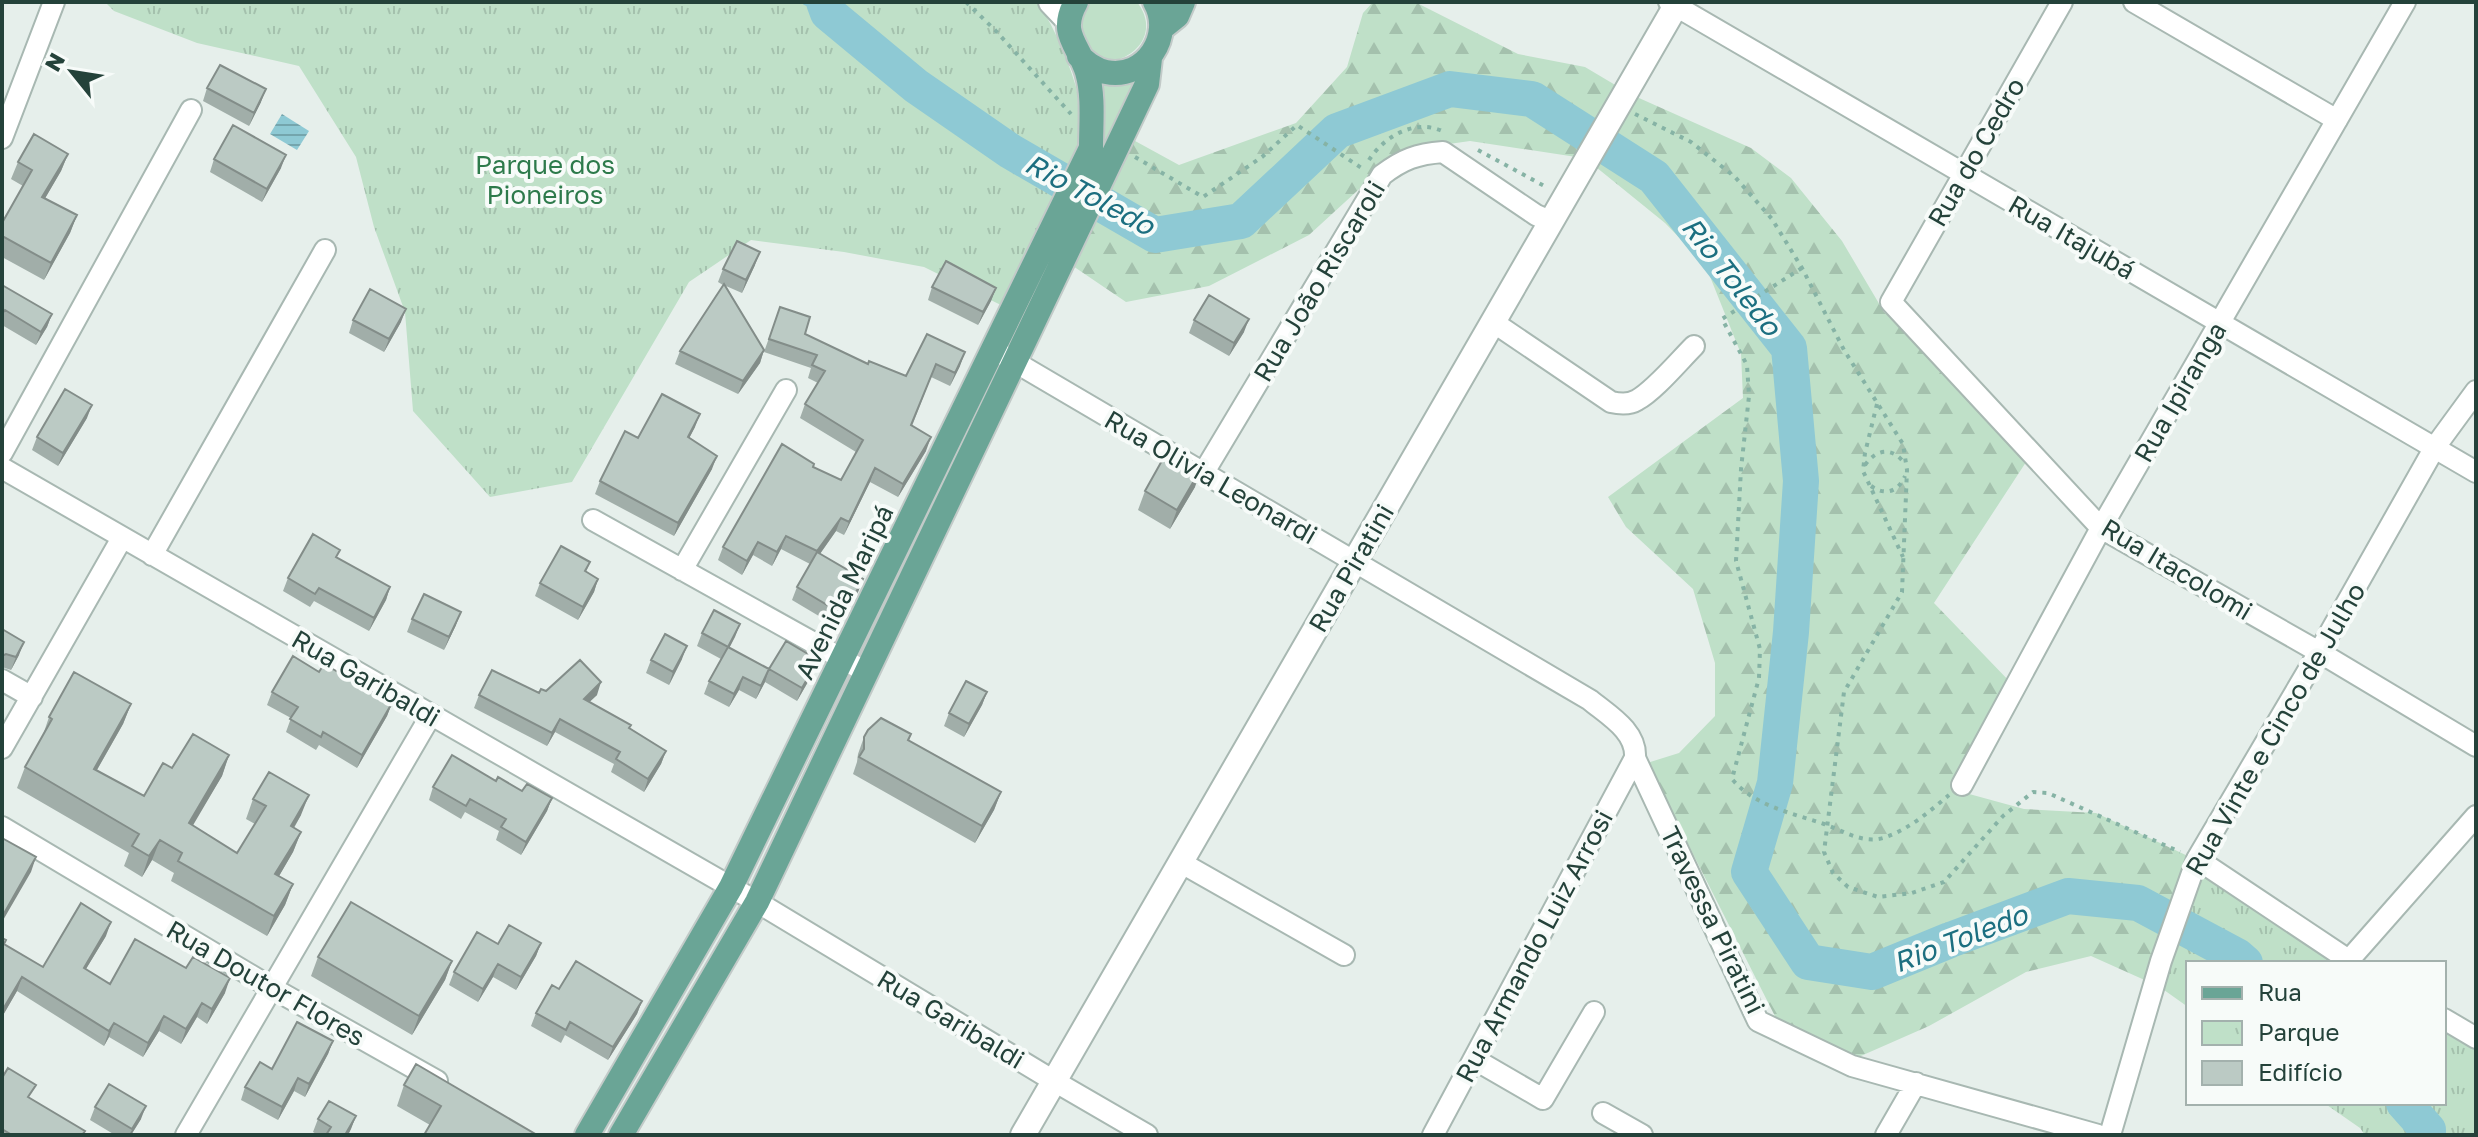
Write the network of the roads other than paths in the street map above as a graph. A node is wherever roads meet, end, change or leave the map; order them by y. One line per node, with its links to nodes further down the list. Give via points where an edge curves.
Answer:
1 (54, 2): 15 (street)
2 (1051, 2): 9 (street)
3 (1155, 2): 10 (main road)
4 (1183, 2): 10 (main road, via 1177,16)
5 (2062, 2): 17 (street, Rua do Cedro)
6 (2134, 2): 14 (street)
7 (2405, 2): 14 (street, Rua Ipiranga)
8 (1674, 3): 17 (street, Rua Itajubá); 18 (street, Rua Piratini)
9 (1072, 12): 11 (main road, Avenida Maripá, via 1071,42)
10 (1162, 28): 12 (main road, Avenida Maripá)
11 (1079, 56): 12 (main road, via 1092,67 1123,73); 16 (main road, Avenida Maripá, via 1087,71)
12 (1150, 58): 16 (main road, Avenida Maripá, via 1147,84)
13 (191, 110): 28 (street)
14 (2337, 120): 22 (street, Rua Ipiranga)
15 (2, 138)
16 (1102, 146): 24 (main road, Avenida Maripá)
17 (1963, 173): 20 (street, Rua do Cedro); 22 (street, Rua Itajubá)
18 (1552, 222): 21 (street, Rua Piratini); 30 (street, Rua João Riscaroli, via 1443,152 1402,160 1382,175)
19 (325, 250): 35 (street)
20 (1891, 302): 33 (street, Rua Itacolomi)
21 (1493, 322): 23 (street, via 1611,402 1622,404 1646,394); 36 (street, Rua Piratini)
22 (2220, 323): 27 (street, Rua Itajubá); 33 (street, Rua Ipiranga)
23 (1694, 346)
24 (1004, 356): 30 (street, Rua Olivia Leonardi); 39 (main road, Avenida Maripá); 40 (main road, Avenida Maripá)
25 (786, 390): 37 (street)
26 (2476, 391): 27 (street, Rua Vinte e Cinco de Julho)
27 (2435, 447): 31 (street, Rua Itajubá); 38 (street, Rua Vinte e Cinco de Julho)
28 (2, 453)
29 (2, 468): 34 (street, Rua Garibaldi)
30 (1204, 472): 36 (street, Rua Olivia Leonardi)
31 (2476, 472)
32 (593, 520): 37 (street)
33 (2101, 528): 38 (street, Rua Itacolomi); 47 (street, Rua Ipiranga)
34 (122, 538): 35 (street, Rua Garibaldi); 42 (street)
35 (152, 555): 43 (street, Rua Garibaldi)
36 (1355, 561): 46 (street, Rua Olivia Leonardi, via 1590,700 1630,736); 51 (street, Rua Piratini)
37 (682, 570): 39 (street)
38 (2319, 652): 44 (street, Rua Itacolomi); 50 (street, Rua Vinte e Cinco de Julho)
39 (843, 660): 40 (street); 52 (main road, Avenida Maripá)
40 (866, 672): 53 (main road, Avenida Maripá)
41 (2, 680): 42 (street)
42 (32, 697): 45 (street)
43 (431, 715): 52 (street, Rua Garibaldi); 57 (street)
44 (2476, 746)
45 (2, 748)
46 (1635, 758): 61 (street, Rua Armando Luiz Arrosi); 63 (street, Travessa Piratini, via 1758,1021 1852,1066)
47 (1962, 785)
48 (2476, 816): 56 (street)
49 (2, 827): 57 (street, Rua Doutor Flores)
50 (2197, 859): 55 (street); 75 (street, Rua Vinte e Cinco de Julho)
51 (1180, 862): 54 (street); 62 (street, Rua Piratini)
52 (731, 887): 53 (street, Rua Garibaldi); 67 (main road, Avenida Maripá)
53 (757, 902): 62 (street, Rua Garibaldi); 68 (main road, Avenida Maripá)
54 (1344, 955)
55 (2350, 961)
56 (2352, 961)
57 (272, 988): 64 (street, Rua Doutor Flores); 66 (street)
58 (1594, 1012): 61 (street, via 1543,1099)
59 (2446, 1020): 60 (street)
60 (2476, 1038)
61 (1474, 1059): 71 (street, Rua Armando Luiz Arrosi)
62 (1054, 1081): 69 (street, Rua Piratini); 70 (street, Rua Garibaldi)
63 (1916, 1083): 73 (street); 74 (street, Travessa Piratini)
64 (450, 1088)
65 (1603, 1113): 72 (street)
66 (186, 1135)
67 (587, 1135)
68 (621, 1135)
69 (1023, 1135)
70 (1147, 1135)
71 (1433, 1135)
72 (1642, 1135)
73 (1886, 1135)
74 (2098, 1135)
75 (2110, 1135)

